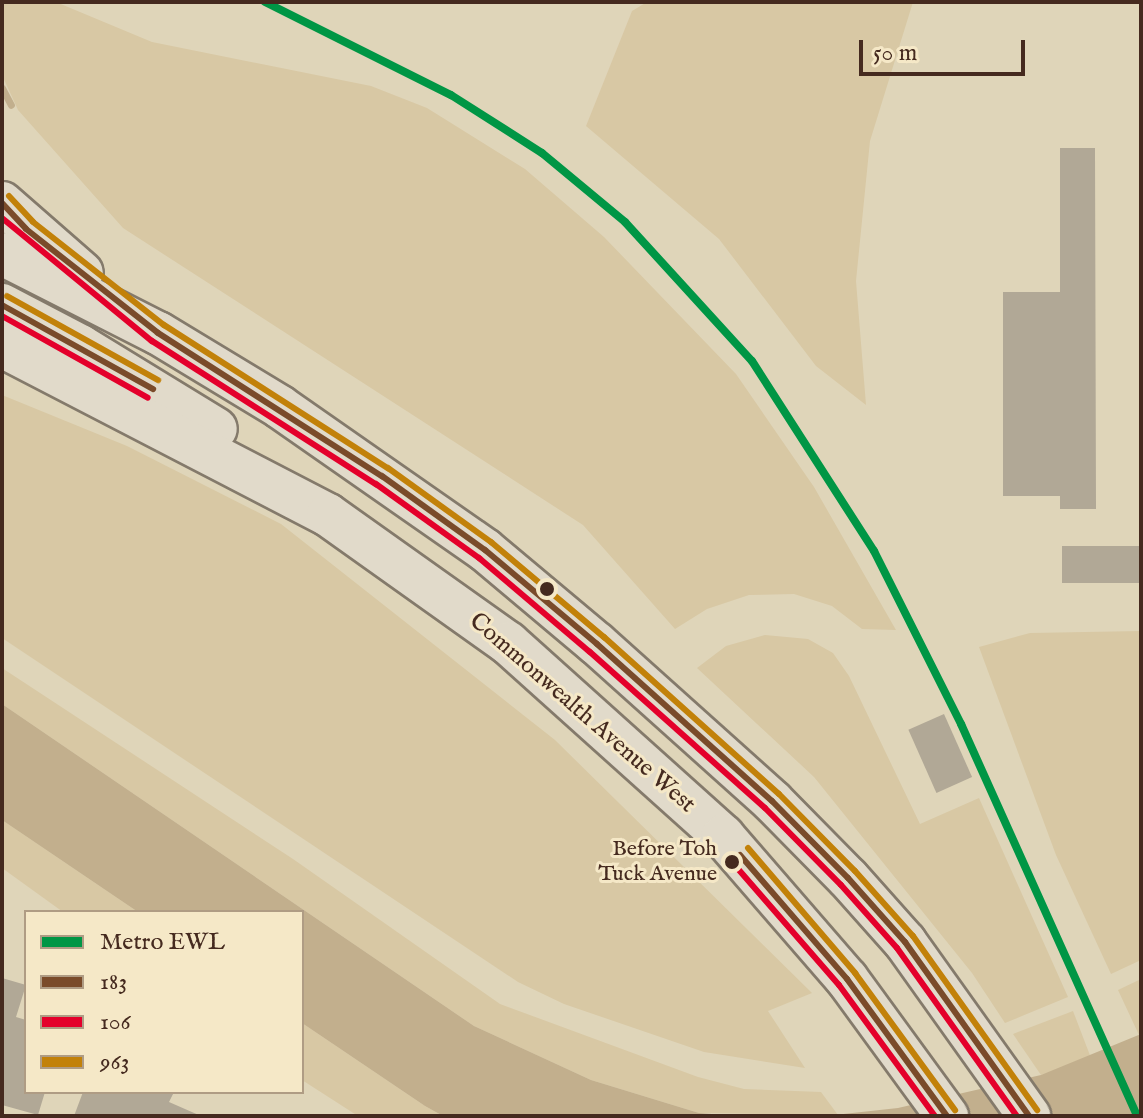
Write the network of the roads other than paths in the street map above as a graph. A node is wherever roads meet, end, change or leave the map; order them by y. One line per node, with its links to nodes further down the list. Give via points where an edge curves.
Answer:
1 (2, 203): 4 (main road, via 26,229)
2 (2, 254): 4 (main road)
3 (2, 305): 6 (main road, via 225,435)
4 (158, 333): 8 (main road, via 280,407 485,550 772,801 905,942)
5 (2, 346): 6 (main road, Commonwealth Avenue West)
6 (328, 515): 7 (main road, Commonwealth Avenue West, via 508,643 723,836 847,979)
7 (947, 1116)
8 (1029, 1116)

